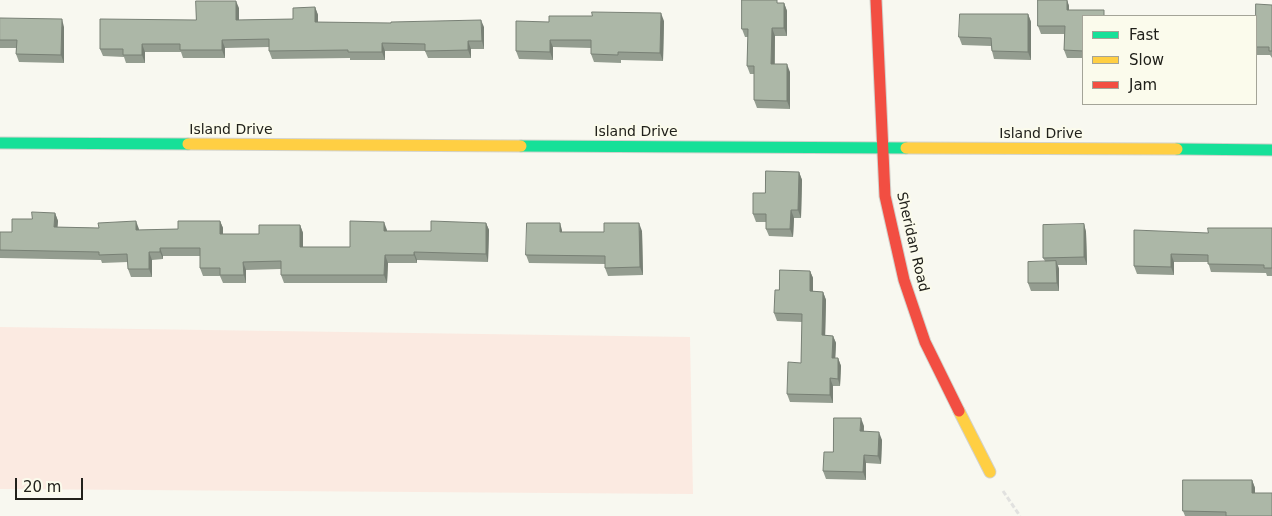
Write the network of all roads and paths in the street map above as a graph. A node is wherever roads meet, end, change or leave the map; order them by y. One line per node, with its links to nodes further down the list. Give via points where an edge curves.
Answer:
1 (876, 0): 3 (street, Sheridan Road)
2 (0, 143): 3 (street, Island Drive)
3 (882, 148): 4 (street, Island Drive); 5 (street, Sheridan Road, via 885,196 904,280 919,326 941,377)
4 (1272, 150)
5 (990, 472)

